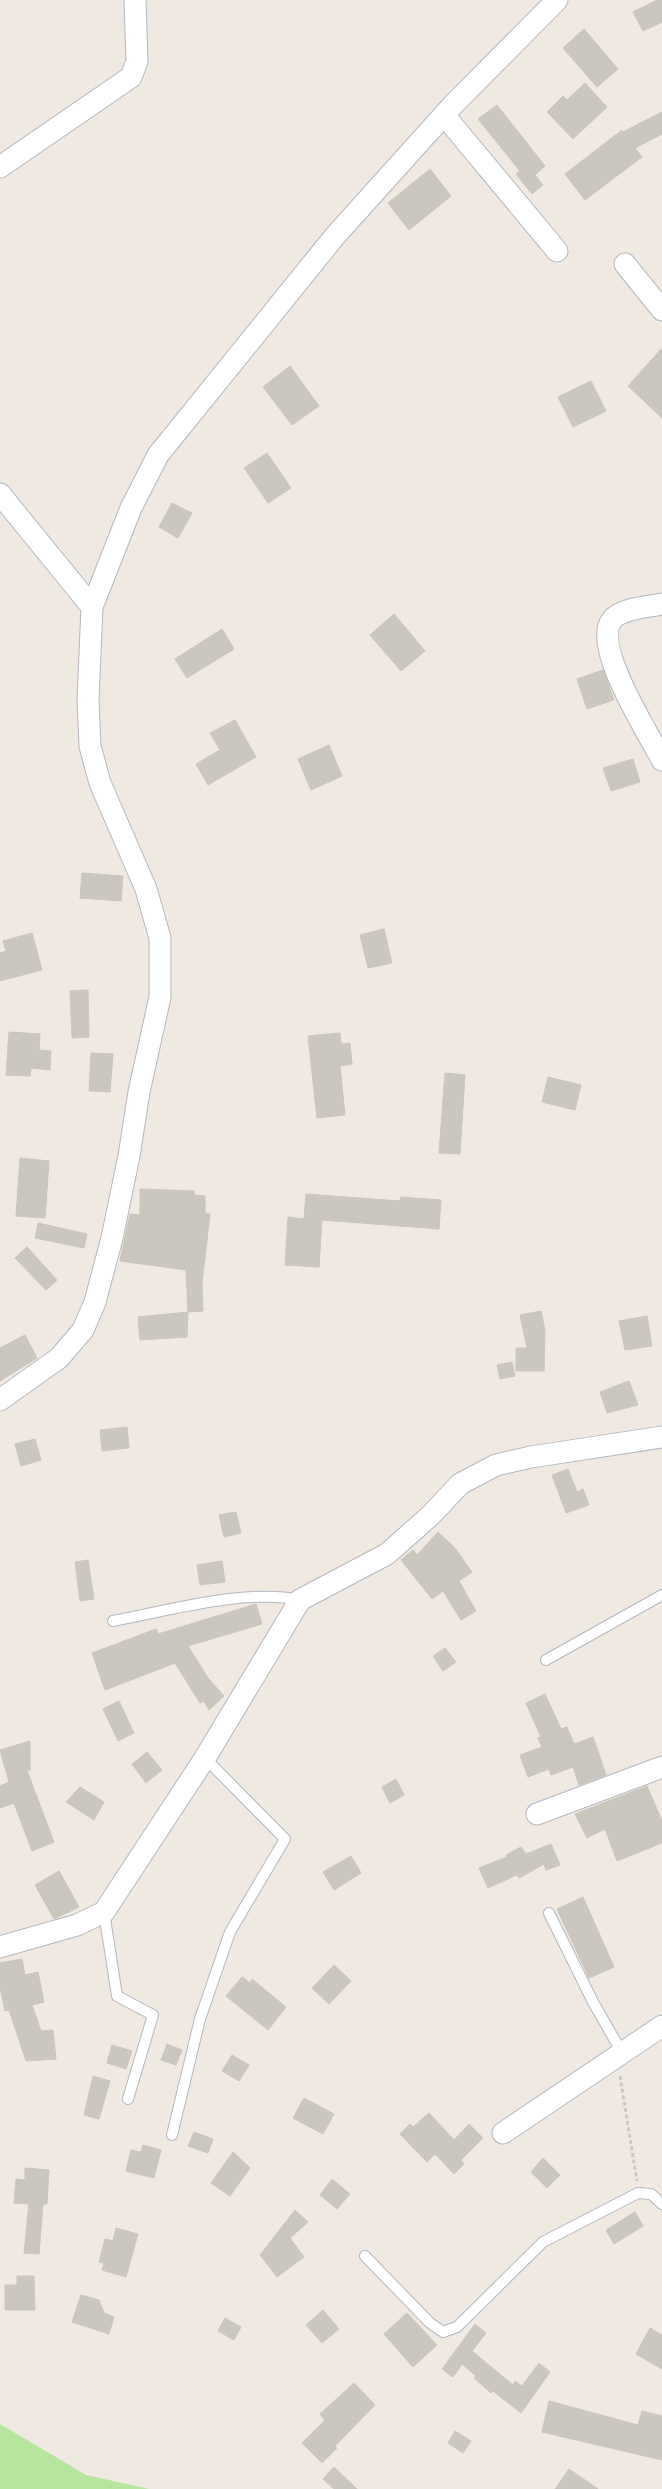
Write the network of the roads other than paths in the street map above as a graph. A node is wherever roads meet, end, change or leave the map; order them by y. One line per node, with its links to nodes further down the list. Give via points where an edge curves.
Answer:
1 (135, 0): 4 (street, via 137,61 131,77)
2 (557, 0): 3 (street)
3 (444, 115): 5 (street); 10 (street, via 335,236 158,455 131,508)
4 (0, 167)
5 (557, 251)
6 (625, 264): 7 (street)
7 (662, 310)
8 (0, 494): 10 (street)
9 (662, 604): 11 (street, via 617,616 607,627 607,634 618,675)
10 (92, 607): 12 (street, via 88,700 90,746 100,783 151,905 160,938 160,997 114,1229 95,1302 83,1330 60,1358)
11 (662, 760)
12 (0, 1400)
13 (662, 1437): 15 (street, via 496,1465 460,1484 387,1554)
14 (662, 1595): 17 (lane)
15 (300, 1600): 16 (lane, via 283,1596 239,1598); 18 (street)
16 (113, 1620)
17 (546, 1660)
18 (205, 1758): 21 (street); 28 (lane, via 285,1839 230,1932 200,2019)
19 (662, 1767): 20 (street)
20 (537, 1814)
21 (104, 1912): 23 (street, via 77,1925); 26 (lane, via 117,1996 153,2015)
22 (549, 1913): 25 (lane)
23 (0, 1947)
24 (662, 2026): 25 (street)
25 (623, 2054): 27 (street)
26 (128, 2099)
27 (503, 2133)
28 (172, 2135)
29 (662, 2204): 30 (lane, via 651,2194 638,2193 543,2242 457,2327 443,2332 430,2323)
30 (365, 2256)

